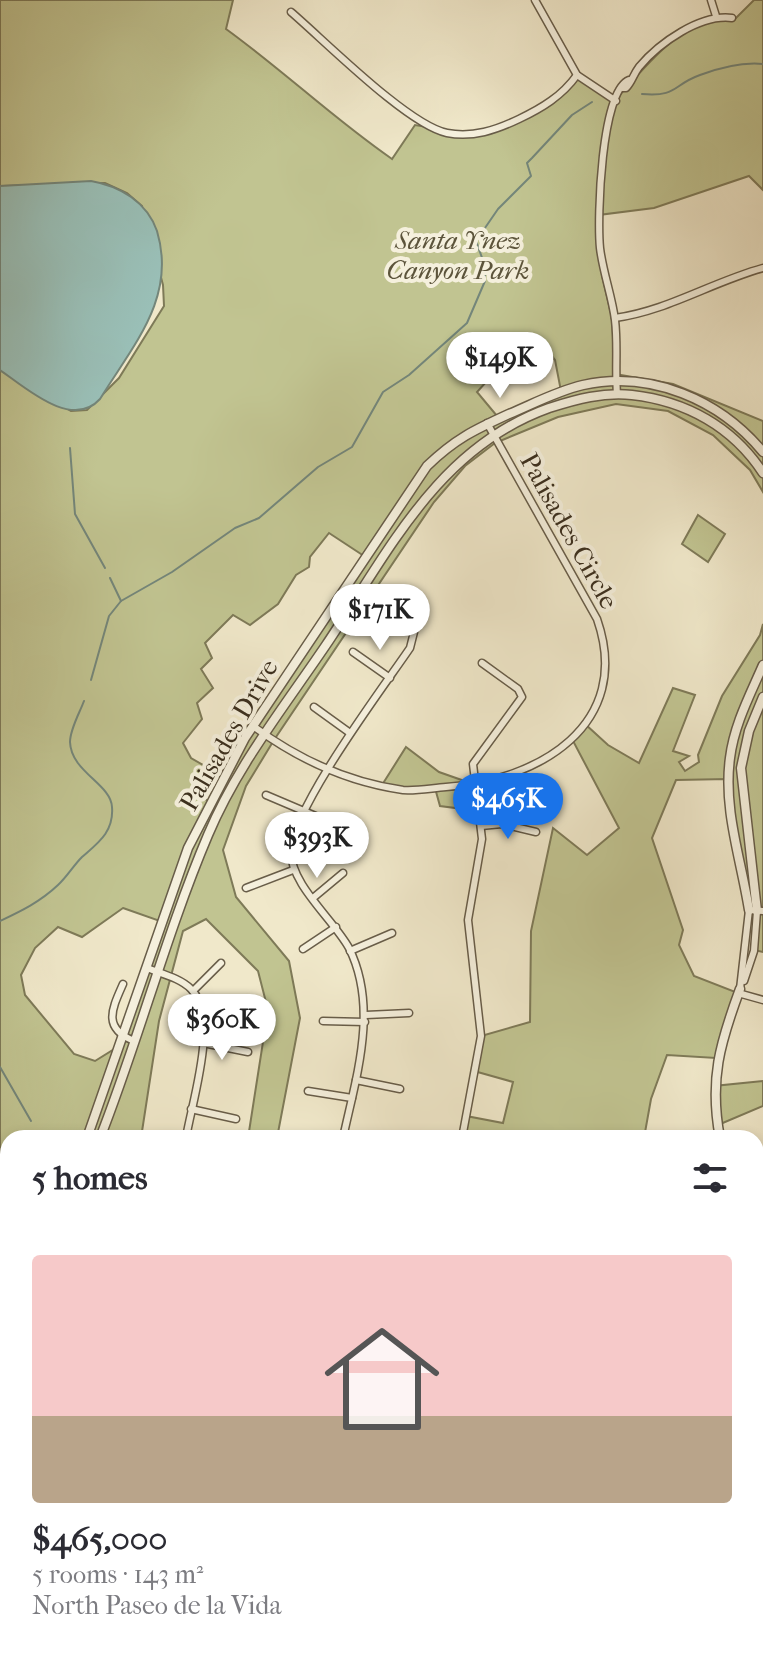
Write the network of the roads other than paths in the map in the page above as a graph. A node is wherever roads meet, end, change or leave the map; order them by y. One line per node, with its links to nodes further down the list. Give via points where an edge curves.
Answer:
1 (535, 0): 6 (street)
2 (711, 0): 4 (street)
3 (291, 12): 6 (street, via 413,115 449,133 479,134 503,127 553,100)
4 (716, 16): 5 (street); 7 (street, via 662,45)
5 (732, 18)
6 (577, 75): 7 (street)
7 (616, 101): 9 (street, via 605,131 600,224)
8 (763, 268): 9 (street, via 649,312)
9 (615, 318): 10 (street)
10 (616, 382): 11 (street); 12 (street, Palisades Drive, via 582,385); 14 (street, Palisades Drive, via 662,387 702,402 741,428)
11 (617, 394): 13 (street, Palisades Drive, via 567,402); 15 (street, Palisades Drive, via 655,398 697,413 734,438)
12 (487, 423): 13 (street, Palisades Circle); 23 (street, Palisades Drive, via 456,438 427,466)
13 (493, 436): 25 (street, Palisades Drive, via 430,490); 27 (street, Palisades Circle, via 597,619 605,643 604,677 596,703 572,739 523,773)
14 (763, 452)
15 (763, 473)
16 (414, 632): 20 (street)
17 (353, 652): 20 (street)
18 (482, 663): 27 (street, via 522,697 473,764)
19 (763, 665): 39 (street, via 739,721 728,779 732,820)
20 (390, 678): 24 (street)
21 (763, 697): 39 (street, via 741,768)
22 (314, 707): 24 (street)
23 (253, 726): 25 (street, Palisades Circle); 29 (street, Palisades Drive)
24 (350, 733): 26 (street)
25 (264, 734): 26 (street, Palisades Circle); 30 (street, Palisades Drive)
26 (328, 772): 27 (street, Palisades Circle, via 406,790); 31 (street)
27 (476, 785): 33 (street)
28 (266, 795): 31 (street)
29 (207, 806): 30 (street); 45 (street, Palisades Drive)
30 (218, 811): 46 (street, Palisades Drive)
31 (305, 813): 32 (street); 35 (street, via 292,841)
32 (339, 826)
33 (481, 826): 34 (street, via 502,824); 68 (street, via 468,920 481,1036)
34 (536, 832)
35 (293, 870): 37 (street); 38 (street)
36 (343, 873): 38 (street)
37 (246, 888)
38 (313, 898): 40 (street)
39 (756, 910): 49 (street, via 754,951)
40 (336, 927): 42 (street); 43 (street)
41 (392, 933): 43 (street)
42 (303, 949)
43 (350, 951): 52 (street)
44 (221, 963): 48 (street)
45 (147, 968): 46 (street); 54 (street, Palisades Drive)
46 (159, 972): 48 (street); 55 (street, Palisades Drive)
47 (123, 984): 54 (street, via 110,1014)
48 (193, 991): 56 (street, via 207,1024)
49 (739, 991): 50 (street); 69 (street, via 716,1058)
50 (763, 1000)
51 (409, 1013): 52 (street)
52 (365, 1019): 53 (street); 58 (street)
53 (323, 1021)
54 (123, 1037): 55 (street); 64 (street, Palisades Drive)
55 (134, 1041): 65 (street, Palisades Drive)
56 (203, 1043): 57 (street); 62 (street)
57 (248, 1052)
58 (356, 1080): 59 (street); 61 (street)
59 (400, 1089)
60 (308, 1091): 61 (street)
61 (352, 1098): 67 (street)
62 (191, 1109): 63 (street); 66 (street)
63 (236, 1119)
64 (90, 1130)
65 (103, 1130)
66 (187, 1130)
67 (345, 1130)
68 (463, 1130)
69 (719, 1130)

